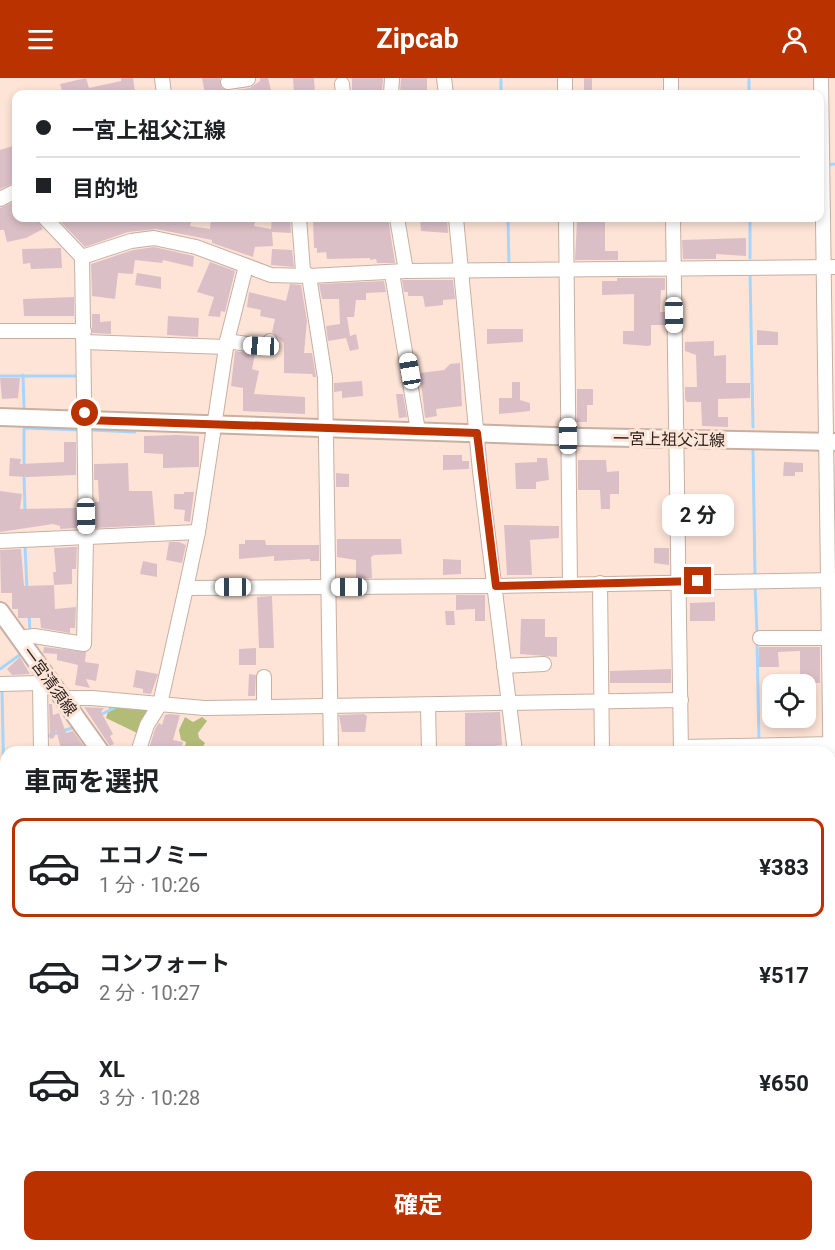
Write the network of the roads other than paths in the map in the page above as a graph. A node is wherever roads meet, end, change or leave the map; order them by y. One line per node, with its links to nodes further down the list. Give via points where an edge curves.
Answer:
1 (821, 78): 4 (street)
2 (248, 80): 3 (street)
3 (229, 85)
4 (828, 95)
5 (824, 184): 14 (street)
6 (49, 222): 12 (street)
7 (299, 222): 19 (street, via 303,272)
8 (397, 222): 17 (street)
9 (456, 222): 18 (street)
10 (567, 222): 16 (street)
11 (673, 222): 15 (street)
12 (82, 257): 13 (street, via 154,238 196,247); 21 (street)
13 (246, 266): 19 (street, via 270,275); 23 (street)
14 (829, 267): 15 (street); 32 (street)
15 (673, 269): 16 (street); 31 (street)
16 (567, 271): 18 (street); 30 (street)
17 (399, 272): 18 (street); 19 (street); 28 (street)
18 (461, 272): 29 (street)
19 (309, 276): 27 (street, via 325,378)
20 (0, 331): 21 (street)
21 (84, 337): 23 (street); 25 (street)
22 (270, 340): 23 (street, via 261,346)
23 (227, 344): 26 (street)
24 (0, 417): 25 (main road, 一宮上祖父江線)
25 (85, 420): 26 (main road, 一宮上祖父江線); 34 (street)
26 (215, 424): 27 (main road, 一宮上祖父江線); 33 (street)
27 (325, 428): 28 (main road, 一宮上祖父江線); 41 (street)
28 (418, 431): 29 (main road, 一宮上祖父江線)
29 (477, 433): 30 (main road, 一宮上祖父江線); 40 (street)
30 (568, 436): 31 (main road, 一宮上祖父江線); 39 (street)
31 (676, 439): 32 (main road, 一宮上祖父江線); 37 (street)
32 (830, 442): 36 (street)
33 (198, 532): 34 (street); 42 (street)
34 (86, 538): 35 (street); 44 (street, via 84,644 34,636)
35 (0, 541)
36 (832, 580): 37 (street); 46 (street)
37 (678, 581): 38 (street); 53 (street)
38 (600, 583): 39 (street); 54 (street)
39 (570, 584): 40 (street)
40 (496, 586): 41 (street); 48 (street)
41 (327, 587): 42 (street); 59 (street)
42 (186, 588): 56 (street)
43 (0, 611): 44 (main road, 一宮清須線)
44 (19, 638): 50 (main road, 一宮清須線)
45 (760, 638): 46 (street)
46 (829, 638): 60 (street)
47 (544, 664): 48 (street)
48 (504, 666): 55 (street)
49 (264, 677): 58 (street)
50 (43, 680): 51 (street); 52 (main road, 一宮清須線); 61 (street)
51 (0, 684)
52 (61, 698): 56 (street); 62 (main road, 一宮清須線)
53 (681, 700): 54 (street); 68 (street)
54 (602, 702): 55 (street); 67 (street)
55 (510, 703): 57 (street); 66 (street)
56 (160, 704): 58 (street, via 204,708); 63 (street)
57 (428, 705): 59 (street); 65 (street)
58 (264, 706): 59 (street)
59 (330, 706): 64 (street)
60 (833, 744): 69 (street)
61 (41, 746)
62 (97, 746)
63 (140, 746)
64 (331, 746)
65 (429, 746)
66 (514, 746)
67 (602, 746)
68 (681, 746)
69 (772, 746)

